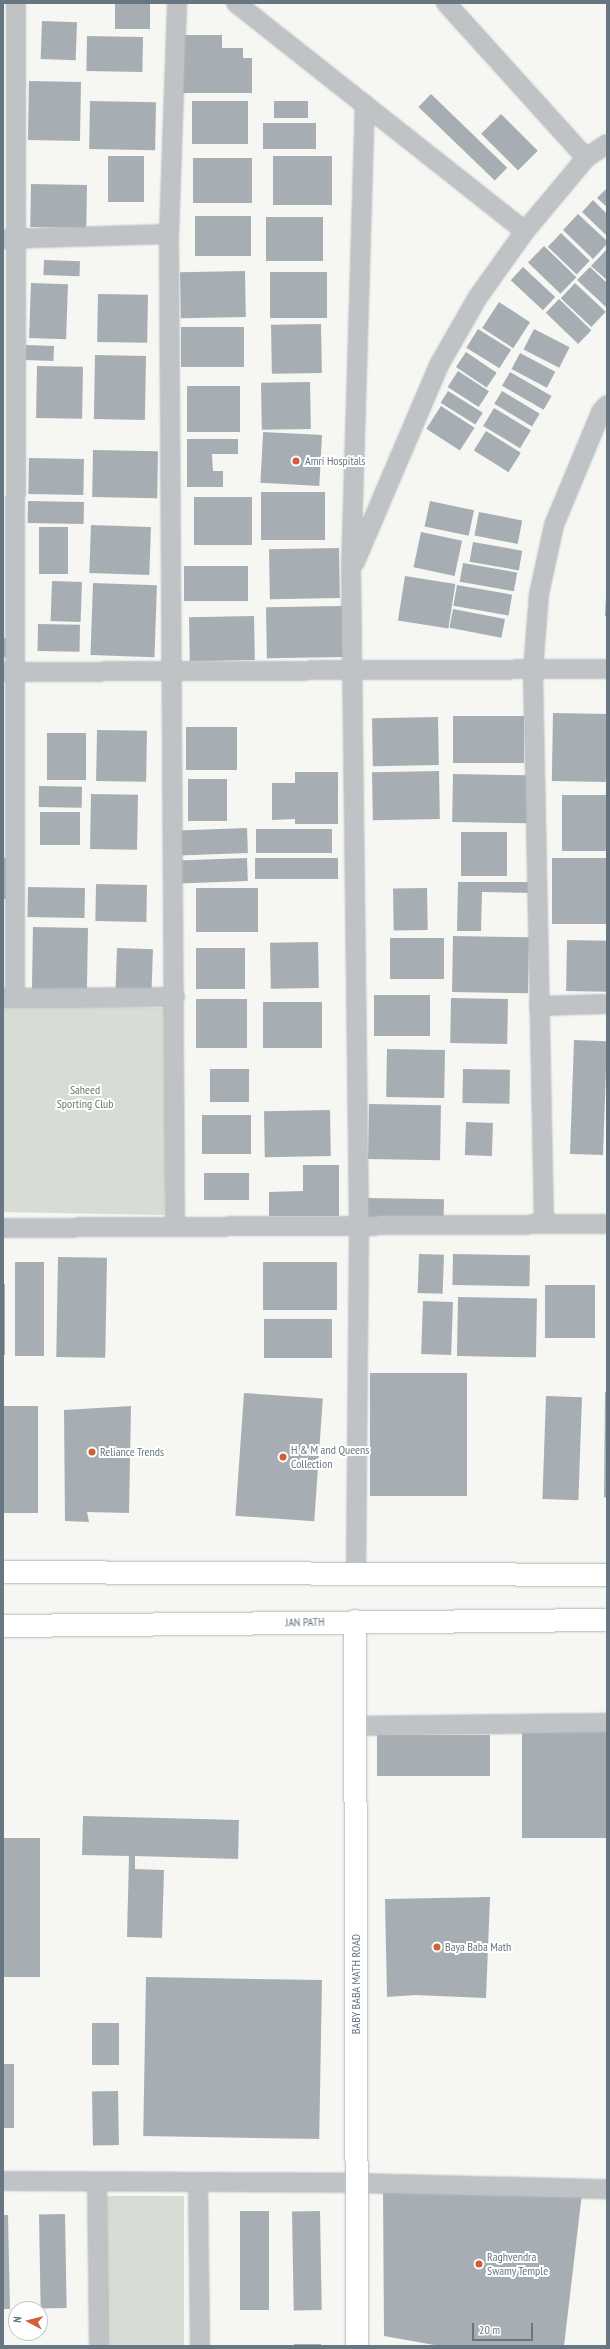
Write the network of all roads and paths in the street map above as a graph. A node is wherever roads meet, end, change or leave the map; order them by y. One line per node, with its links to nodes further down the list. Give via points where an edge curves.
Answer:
1 (16, 3): 10 (street)
2 (177, 3): 9 (street)
3 (236, 3): 5 (street)
4 (446, 3): 7 (street)
5 (365, 104): 8 (street); 12 (street)
6 (607, 144): 7 (street)
7 (586, 158): 8 (street)
8 (525, 231): 12 (street, via 478,297 439,365)
9 (169, 234): 10 (street); 16 (street)
10 (9, 239): 17 (street)
11 (607, 405): 15 (street, via 601,412 554,525 539,594)
12 (351, 571): 14 (street)
13 (607, 669): 15 (street)
14 (353, 670): 15 (street); 16 (street); 24 (street)
15 (533, 670): 21 (street)
16 (170, 671): 17 (street); 18 (street)
17 (10, 672): 19 (street)
18 (175, 997): 19 (street); 25 (street)
19 (9, 998)
20 (607, 1004): 21 (street)
21 (539, 1006): 22 (street)
22 (544, 1224): 23 (street); 24 (street)
23 (607, 1224)
24 (359, 1225): 25 (street); 28 (street)
25 (175, 1227): 26 (street)
26 (3, 1228)
27 (3, 1572): 28 (main road)
28 (356, 1575): 29 (main road)
29 (607, 1575)
30 (607, 1620): 31 (main road, JAN PATH)
31 (355, 1621): 32 (main road, JAN PATH); 34 (main road, BABY BABA MATH ROAD)
32 (3, 1626)
33 (607, 1723): 34 (street)
34 (356, 1726): 38 (main road, BABY BABA MATH ROAD)
35 (3, 2181): 36 (street)
36 (97, 2182): 37 (street); 40 (street)
37 (198, 2182): 38 (street); 41 (street)
38 (356, 2183): 39 (street); 42 (main road, BABY BABA MATH ROAD)
39 (607, 2190)
40 (99, 2346)
41 (200, 2346)
42 (357, 2346)

